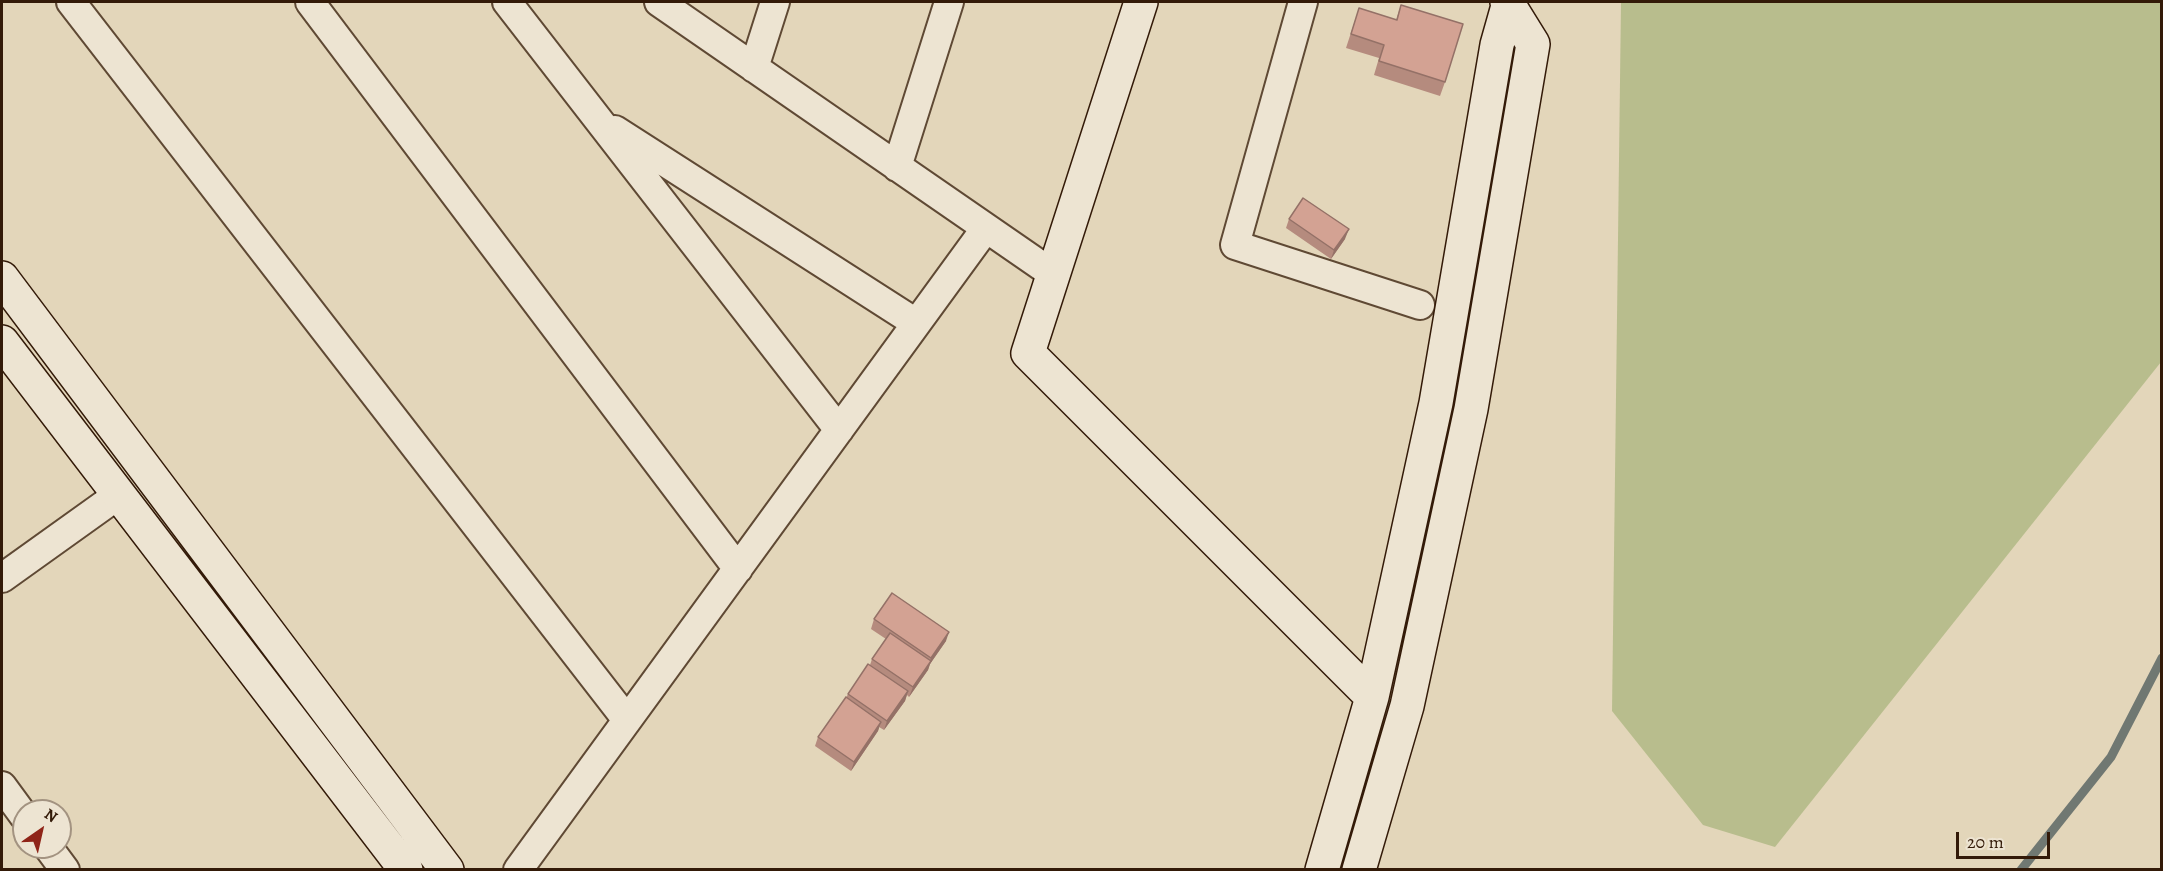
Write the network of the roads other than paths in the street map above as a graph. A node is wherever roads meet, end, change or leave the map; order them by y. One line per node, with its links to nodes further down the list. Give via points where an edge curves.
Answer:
1 (71, 2): 24 (street)
2 (310, 2): 21 (street)
3 (507, 2): 11 (street)
4 (659, 2): 10 (street)
5 (775, 2): 10 (street)
6 (950, 2): 12 (street)
7 (1141, 2): 14 (street)
8 (1303, 2): 16 (street, via 1235,245)
9 (1508, 4): 23 (street, via 1497,45 1436,403); 31 (street, via 1533,44 1473,398 1407,706)
10 (754, 68): 12 (street)
11 (598, 120): 17 (street); 19 (street)
12 (897, 167): 13 (street)
13 (986, 228): 14 (street); 17 (street)
14 (1053, 274): 23 (street, via 1028,353)
15 (2, 278): 28 (street)
16 (1420, 305)
17 (916, 324): 19 (street)
18 (2, 342): 20 (street)
19 (839, 430): 21 (street)
20 (118, 495): 22 (street); 27 (street)
21 (738, 569): 24 (street)
22 (2, 578)
23 (1372, 697): 30 (street)
24 (627, 720): 29 (street)
25 (2, 786): 26 (street)
26 (12, 800)
27 (406, 870)
28 (447, 870)
29 (518, 870)
30 (1322, 870)
31 (1359, 870)

